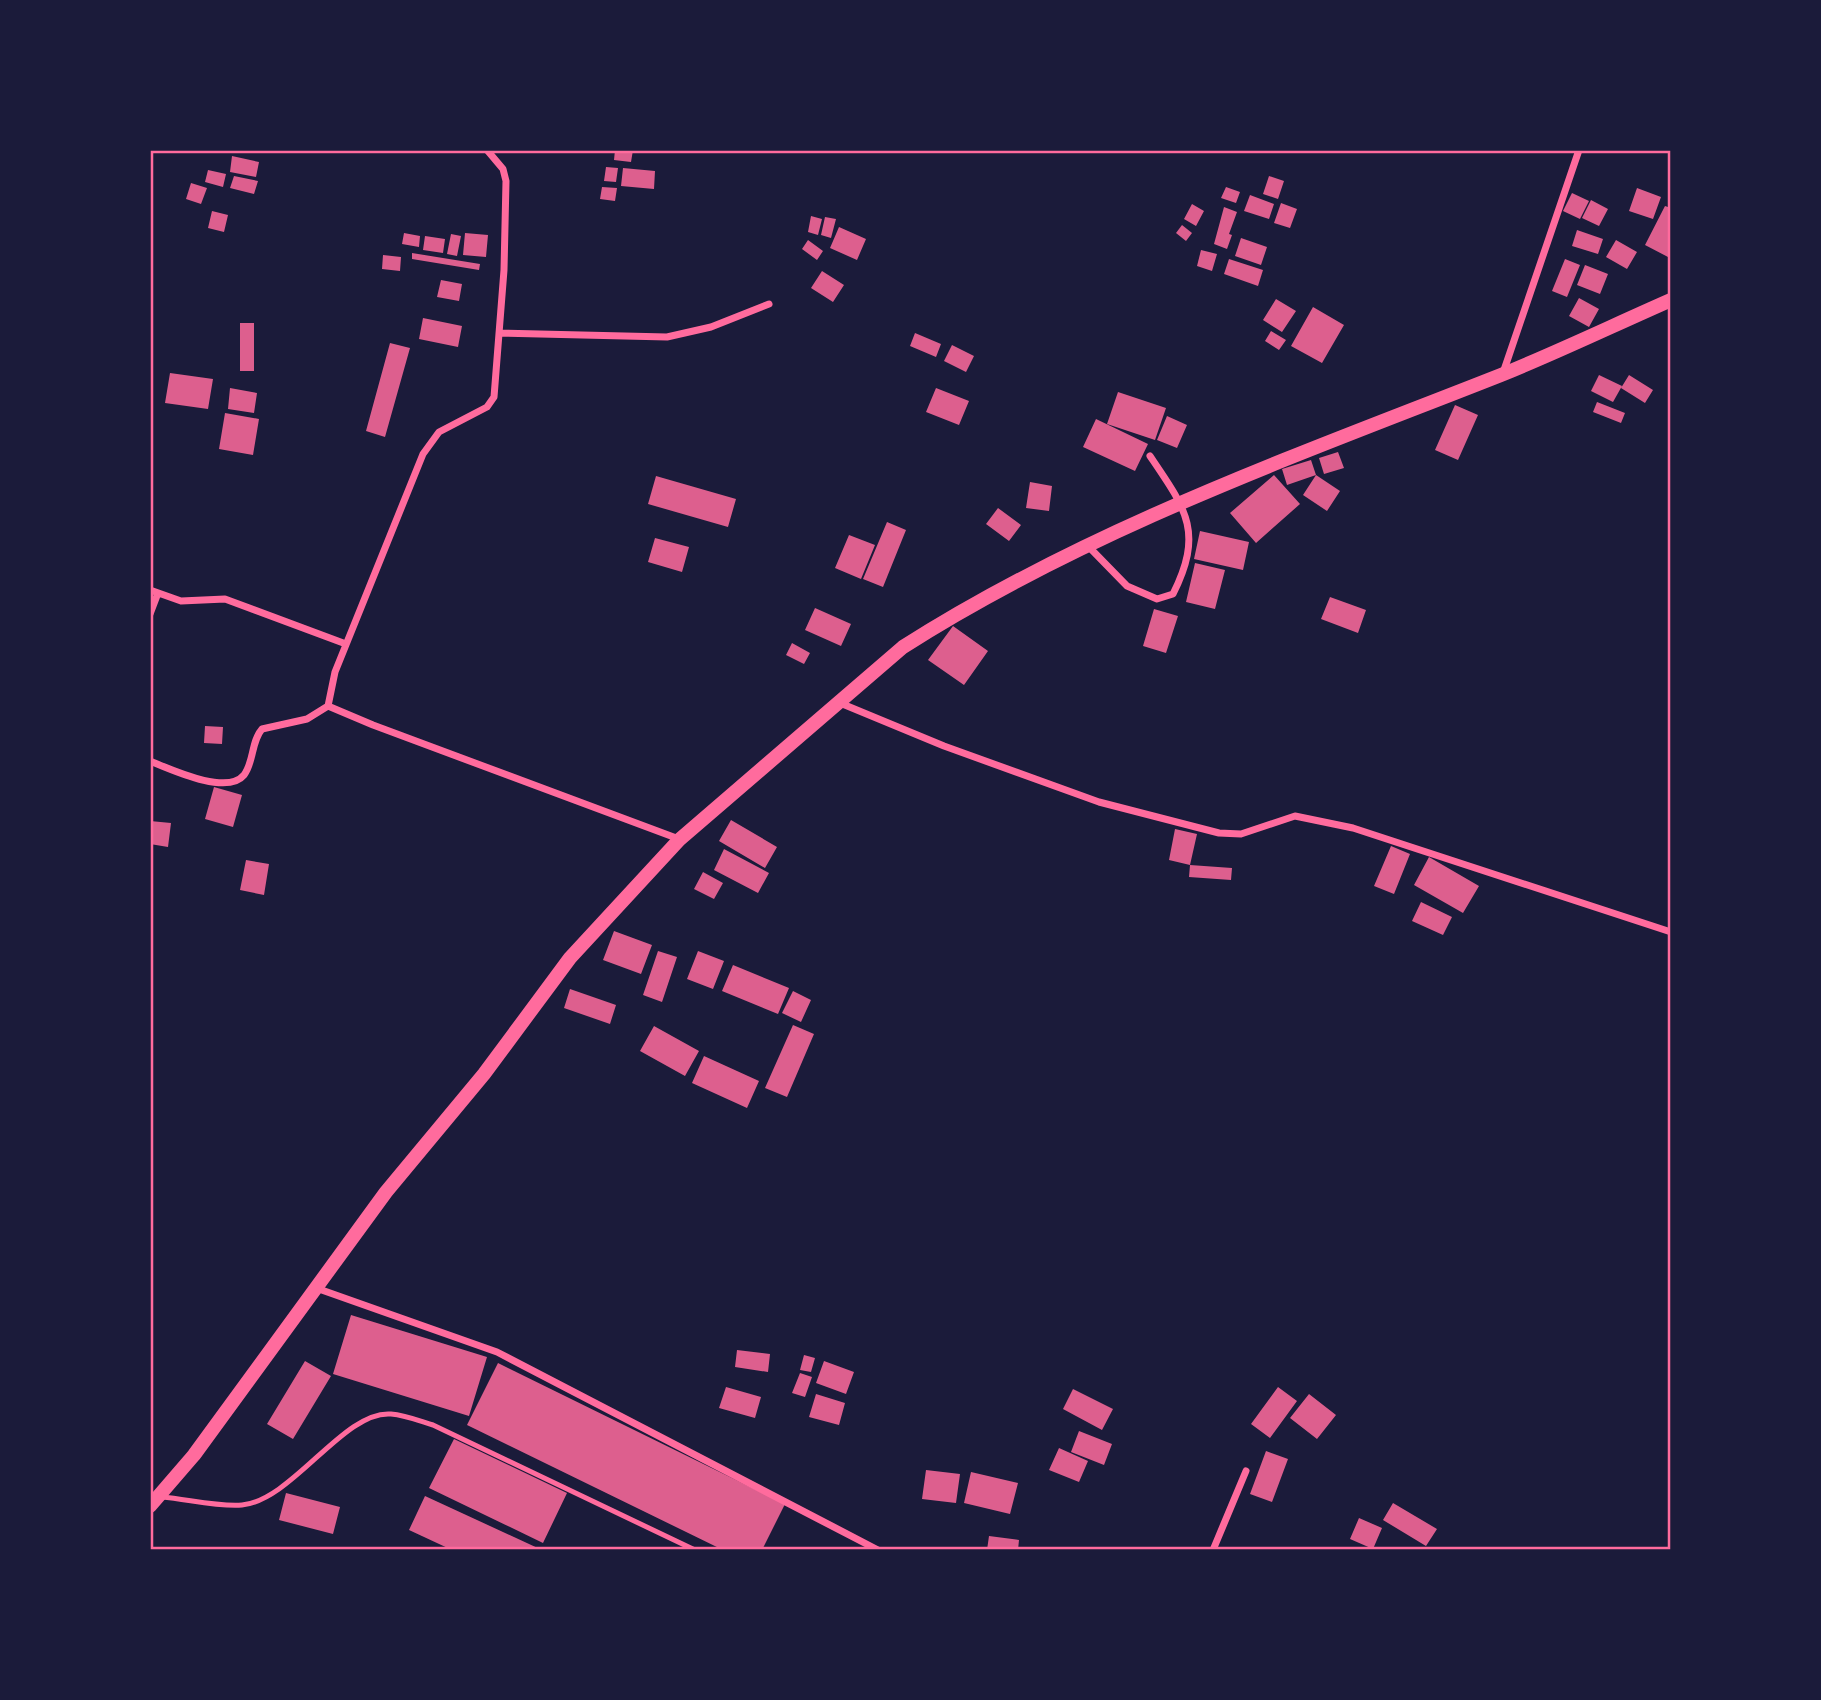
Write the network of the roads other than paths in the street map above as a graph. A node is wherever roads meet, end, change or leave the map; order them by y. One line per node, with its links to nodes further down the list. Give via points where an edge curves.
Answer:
1 (487, 150): 5 (street, via 497,159 506,181)
2 (1579, 150): 6 (street)
3 (1671, 300): 6 (main road)
4 (769, 304): 5 (street, via 710,327 667,337)
5 (499, 333): 12 (street, via 494,397 487,407 439,432 423,454)
6 (1503, 374): 8 (main road)
7 (1150, 456): 8 (street)
8 (1180, 504): 9 (main road); 9 (street, via 1191,534 1189,555 1173,594 1166,598 1126,586)
9 (1088, 545): 13 (main road, via 935,626)
10 (154, 591): 11 (street); 12 (street, via 181,601 225,599)
11 (150, 614)
12 (346, 644): 14 (street)
13 (836, 702): 16 (main road); 17 (street, via 1099,802 1219,833 1241,834 1295,816 1314,819)
14 (328, 706): 15 (street, via 307,719 262,729 245,774 237,780 214,782); 16 (street)
15 (150, 761)
16 (679, 839): 18 (main road, via 570,958)
17 (1671, 932)
18 (316, 1288): 20 (main road); 22 (street, via 497,1352)
19 (1246, 1471): 23 (street)
20 (155, 1501): 21 (lane, via 243,1505 255,1501 373,1416 391,1413 433,1425)
21 (695, 1549)
22 (878, 1549)
23 (1213, 1549)

